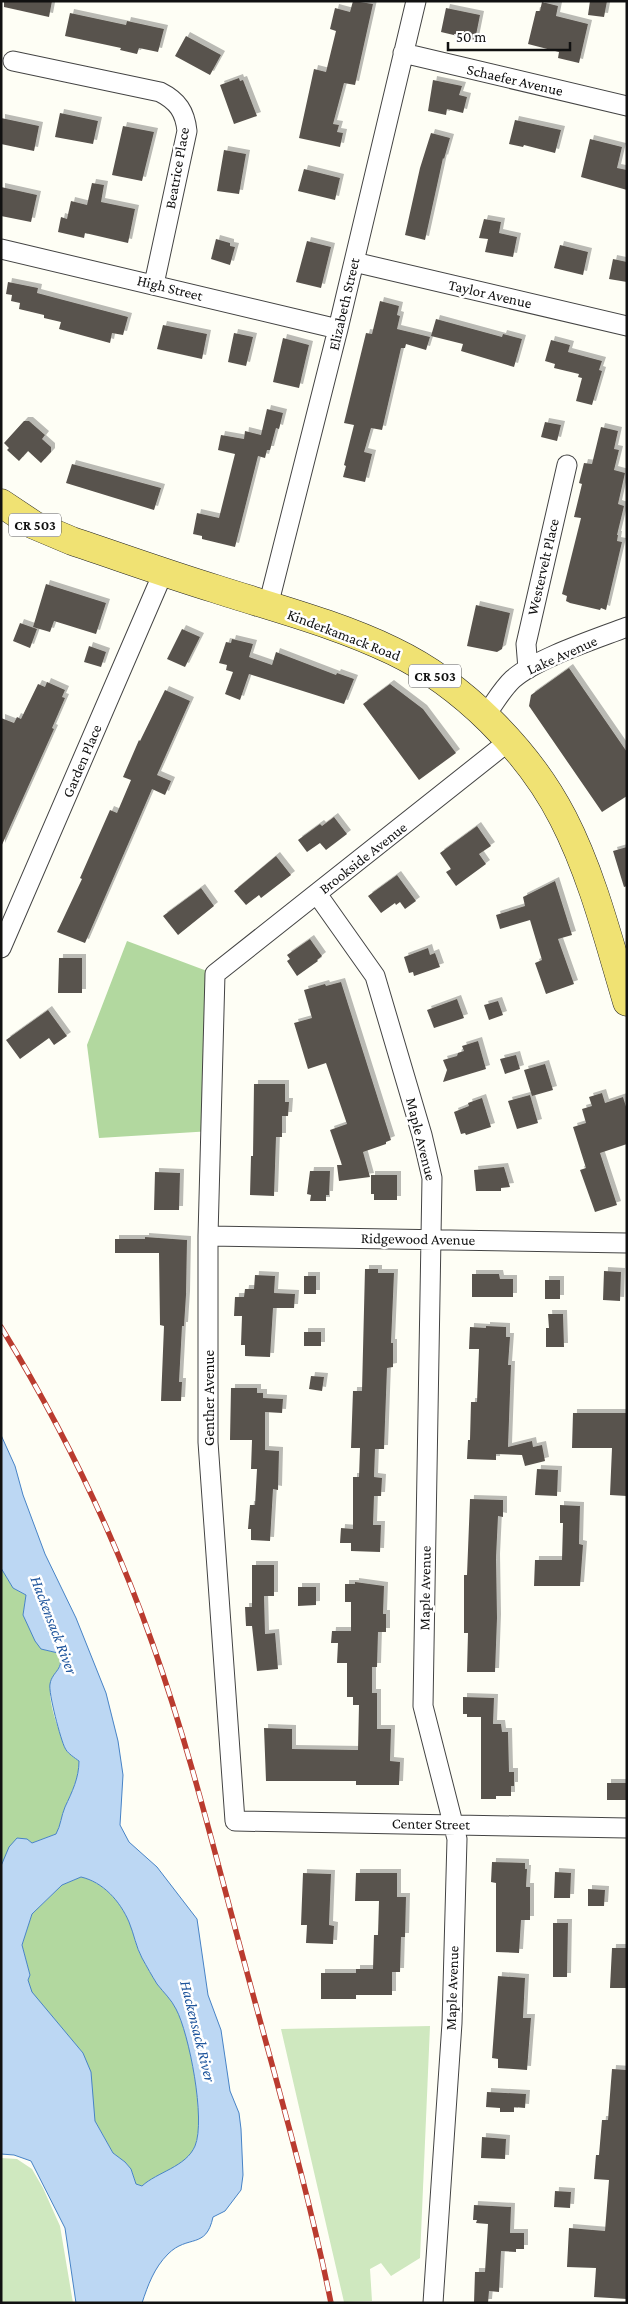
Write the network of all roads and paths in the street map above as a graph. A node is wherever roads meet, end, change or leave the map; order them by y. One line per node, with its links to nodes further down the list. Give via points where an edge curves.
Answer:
1 (416, 1): 2 (street, Elizabeth Street)
2 (404, 53): 4 (street, Schaefer Avenue); 6 (street, Elizabeth Street)
3 (13, 61): 7 (street, Beatrice Place, via 160,92 180,107 186,118 187,131)
4 (627, 106)
5 (1, 249): 7 (street, High Street)
6 (354, 262): 8 (street, Taylor Avenue); 9 (street, Elizabeth Street)
7 (154, 284): 9 (street, High Street)
8 (627, 326)
9 (338, 329): 13 (street, Elizabeth Street)
10 (567, 465): 15 (street, Westervelt Place, via 526,644)
11 (1, 503): 12 (main road, Kinderkamack Road / CR 503, via 34,524 72,541)
12 (163, 573): 13 (main road, Kinderkamack Road / CR 503); 19 (street, Garden Place)
13 (268, 606): 16 (main road, Kinderkamack Road / CR 503, via 393,651 443,682)
14 (627, 627): 15 (street, Lake Avenue)
15 (528, 669): 16 (street, Lake Avenue, via 508,683)
16 (485, 716): 17 (main road, Kinderkamack Road / CR 503)
17 (509, 741): 18 (street, Brookside Avenue); 21 (main road, Kinderkamack Road / CR 503, via 542,784 574,841)
18 (317, 894): 20 (street, Brookside Avenue); 23 (street, Maple Avenue, via 361,954 382,994 432,1178)
19 (1, 948)
20 (216, 974): 22 (street, Genther Avenue)
21 (627, 1002)
22 (208, 1236): 23 (street, Ridgewood Avenue); 25 (street, Genther Avenue, via 208,1442)
23 (432, 1240): 24 (street, Ridgewood Avenue); 26 (street, Maple Avenue, via 423,1706)
24 (627, 1243)
25 (235, 1821): 26 (street, Center Street)
26 (454, 1824): 27 (street, Center Street); 28 (street, Maple Avenue, via 457,1839 452,2023)
27 (627, 1828)
28 (433, 2303)

